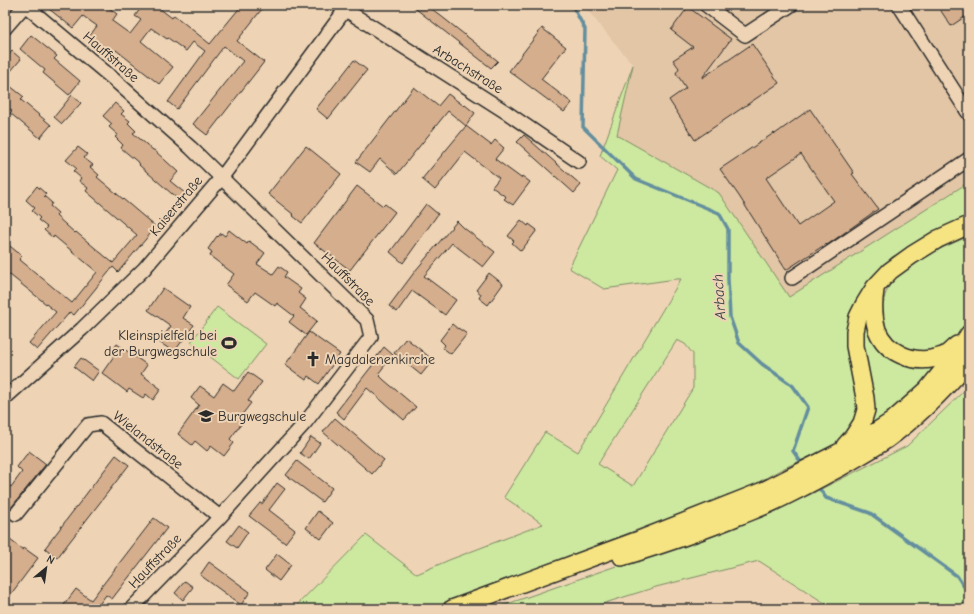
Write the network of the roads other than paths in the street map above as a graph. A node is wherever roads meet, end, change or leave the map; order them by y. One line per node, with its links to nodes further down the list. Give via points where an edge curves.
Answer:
1 (25, 5): 6 (street); 10 (street, Hauffstraße)
2 (706, 5): 3 (street, via 745,35)
3 (791, 5)
4 (899, 5): 7 (street)
5 (341, 7): 9 (street, Arbachstraße, via 506,112); 10 (street, Kaiserstraße)
6 (5, 28)
7 (969, 114)
8 (969, 159): 12 (street)
9 (579, 162)
10 (222, 177): 16 (street, Kaiserstraße, via 144,268 82,330); 20 (street, Hauffstraße, via 367,320 371,337 305,423)
11 (969, 225): 13 (main road, via 912,254)
12 (792, 278)
13 (875, 287): 14 (main road, via 873,305 877,330 883,341 896,353 914,360 929,360 946,355); 17 (main road, via 858,317 855,331 854,346 866,410 862,423 853,437)
14 (969, 334): 17 (main road, via 957,353 926,390 892,421)
15 (966, 366): 18 (main road, via 926,406 886,440 824,476)
16 (5, 398)
17 (838, 453): 18 (main road)
18 (768, 497): 22 (main road, via 639,540); 23 (main road, via 715,526 554,578)
19 (16, 514): 20 (street, Wielandstraße, via 88,425 101,423)
20 (220, 517): 21 (street, Hauffstraße)
21 (131, 609)
22 (452, 609)
23 (477, 609)

